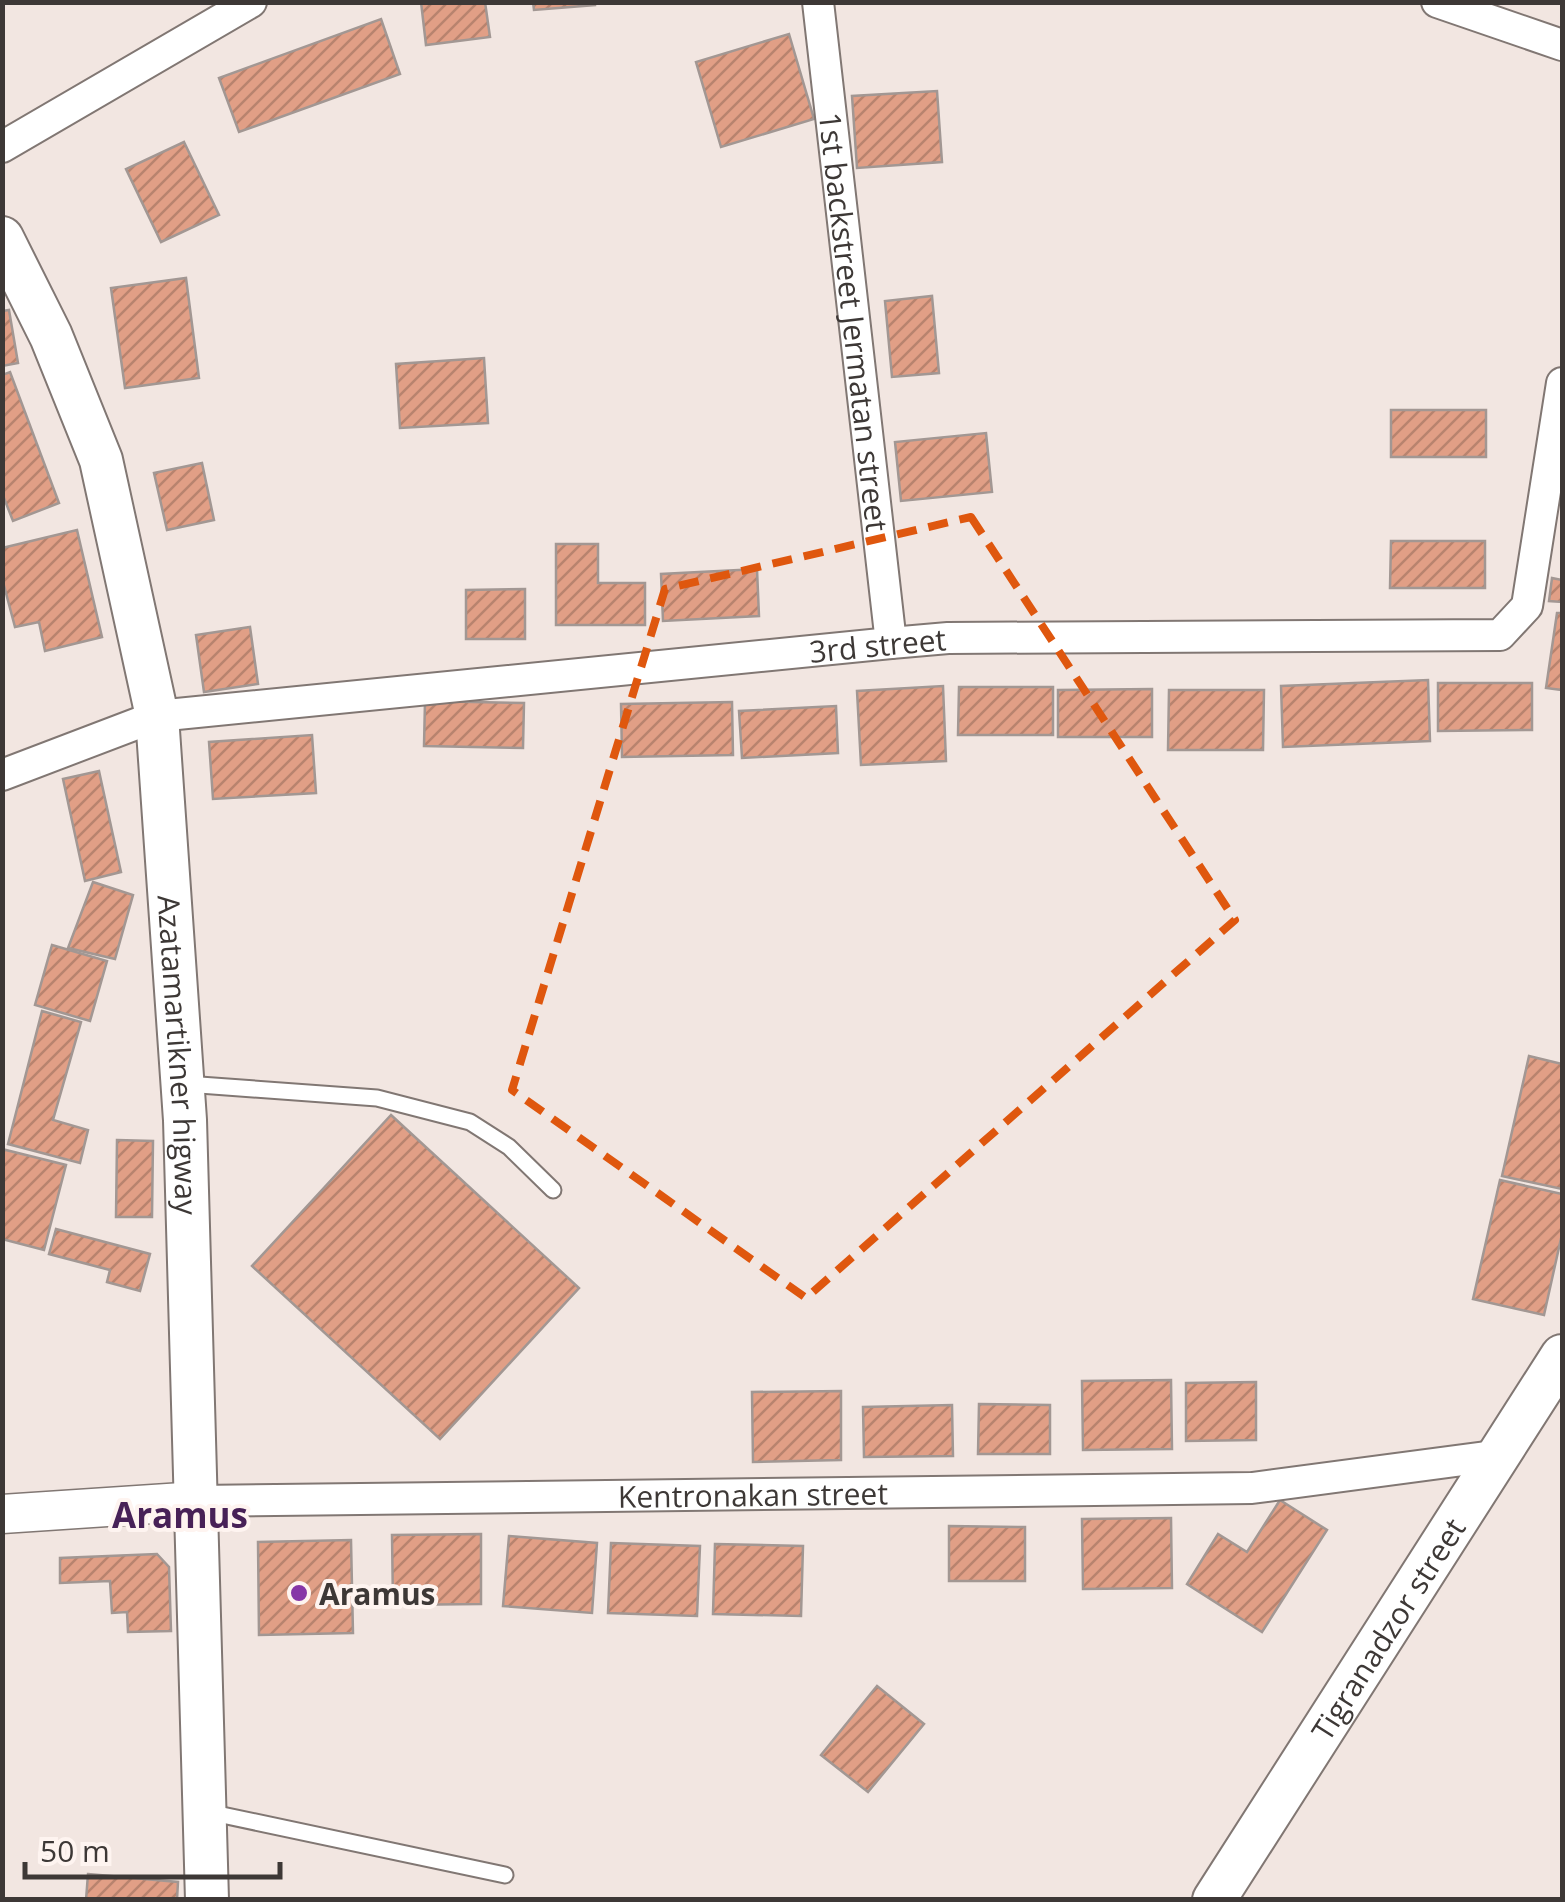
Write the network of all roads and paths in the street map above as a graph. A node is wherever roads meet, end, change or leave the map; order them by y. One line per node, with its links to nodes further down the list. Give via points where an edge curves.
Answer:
1 (251, 2): 5 (street)
2 (818, 2): 8 (street, 1st backstreet Jermatan street)
3 (1437, 2): 4 (street)
4 (1562, 45)
5 (2, 147)
6 (2, 238): 9 (main road, Azatamartikner higway, via 102,460)
7 (1562, 383): 8 (street, 3rd street, via 1527,606 1500,636 948,638)
8 (891, 644): 9 (street, 3rd street)
9 (157, 716): 10 (street, 3rd street); 11 (main road, Azatamartikner higway)
10 (2, 776)
11 (182, 1084): 12 (lane, via 377,1098 470,1122); 15 (main road, Azatamartikner higway)
12 (552, 1190)
13 (1562, 1356): 14 (main road, Tigranadzor street)
14 (1501, 1455): 15 (street, Kentronakan street, via 1252,1488); 20 (main road, Tigranadzor street)
15 (198, 1502): 16 (street, Kentronakan street); 17 (main road, Azatamartikner higway)
16 (2, 1514)
17 (204, 1812): 18 (lane); 19 (main road, Azatamartikner higway)
18 (505, 1876)
19 (208, 1900)
20 (1214, 1900)

